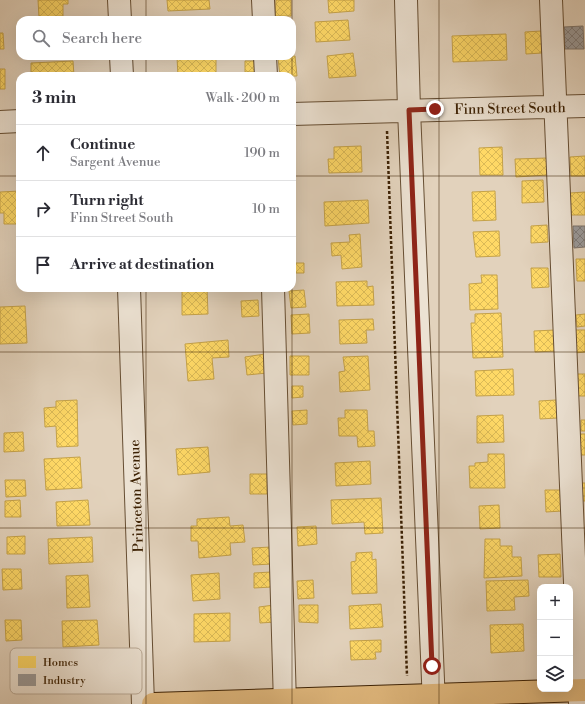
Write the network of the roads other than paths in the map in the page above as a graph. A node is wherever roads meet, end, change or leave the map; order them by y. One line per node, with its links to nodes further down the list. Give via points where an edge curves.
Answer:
1 (119, 0): 5 (street)
2 (263, 0): 6 (street)
3 (406, 0): 13 (street)
4 (551, 0): 12 (street)
5 (120, 16)
6 (264, 16)
7 (122, 60): 9 (street)
8 (266, 60): 10 (street)
9 (122, 72)
10 (266, 72)
11 (585, 106): 12 (street, Finn Street South)
12 (554, 107): 13 (street, Finn Street South); 21 (street)
13 (409, 110): 14 (street, Finn Street South); 22 (street)
14 (296, 114)
15 (16, 121): 16 (street)
16 (0, 122)
17 (129, 292): 19 (street, Princeton Avenue)
18 (273, 292): 23 (street)
19 (141, 648)
20 (142, 674): 24 (street, Princeton Avenue)
21 (582, 695): 22 (main road)
22 (434, 699): 23 (main road)
23 (285, 701): 25 (main road)
24 (143, 704)
25 (153, 704)

